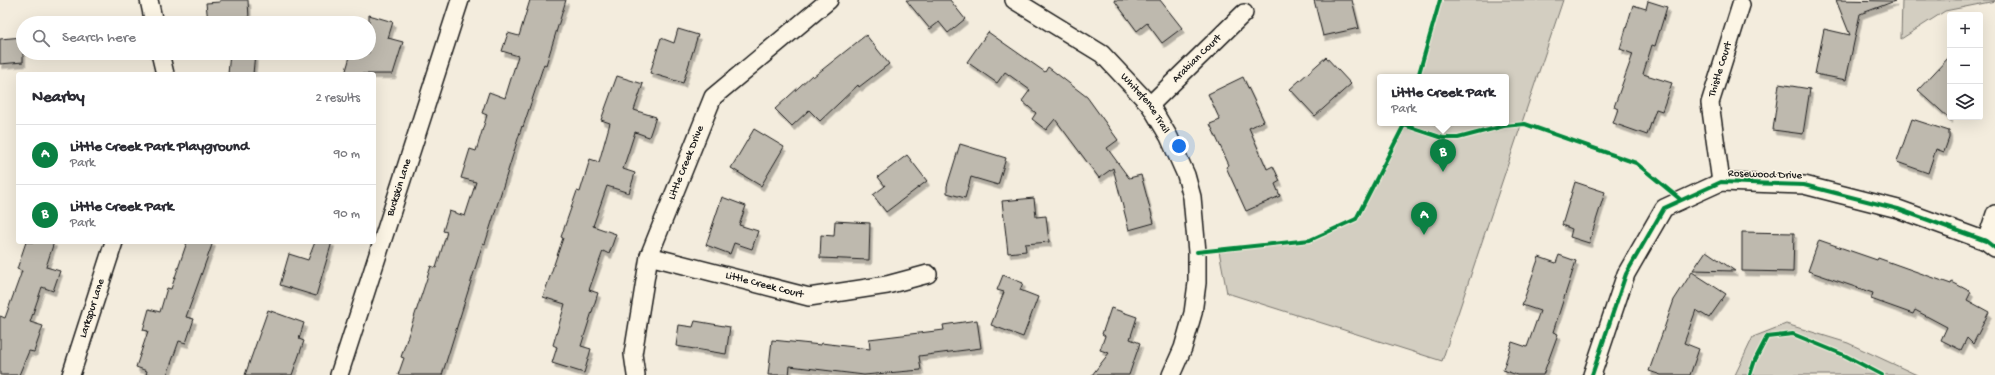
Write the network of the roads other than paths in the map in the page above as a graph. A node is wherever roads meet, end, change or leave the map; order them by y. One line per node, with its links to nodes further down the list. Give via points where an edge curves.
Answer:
1 (149, 0): 7 (street)
2 (460, 0): 18 (street, Buckskin Lane)
3 (828, 0): 15 (street, Little Creek Drive, via 714,96)
4 (1014, 0): 10 (street, Whitefence Trail, via 1102,54)
5 (1741, 5): 11 (street, Thistle Court, via 1710,103)
6 (1244, 13): 10 (street, Arabian Court)
7 (152, 16)
8 (162, 60): 9 (street)
9 (165, 72)
10 (1150, 105): 20 (street, Whitefence Trail, via 1169,137 1186,175 1192,197 1197,252 1197,283 1193,313 1183,348)
11 (1721, 182): 14 (street, Rosewood Drive, via 1804,185 1898,209); 21 (street, Rosewood Drive, via 1664,208 1626,274)
12 (1995, 214): 14 (street)
13 (113, 244): 17 (street, Larkspur Lane)
14 (1990, 245)
15 (649, 256): 16 (street, Little Creek Court, via 809,297 887,285); 19 (street, Little Creek Drive, via 633,354)
16 (928, 274)
17 (71, 375)
18 (339, 375)
19 (636, 375)
20 (1171, 375)
21 (1592, 375)

